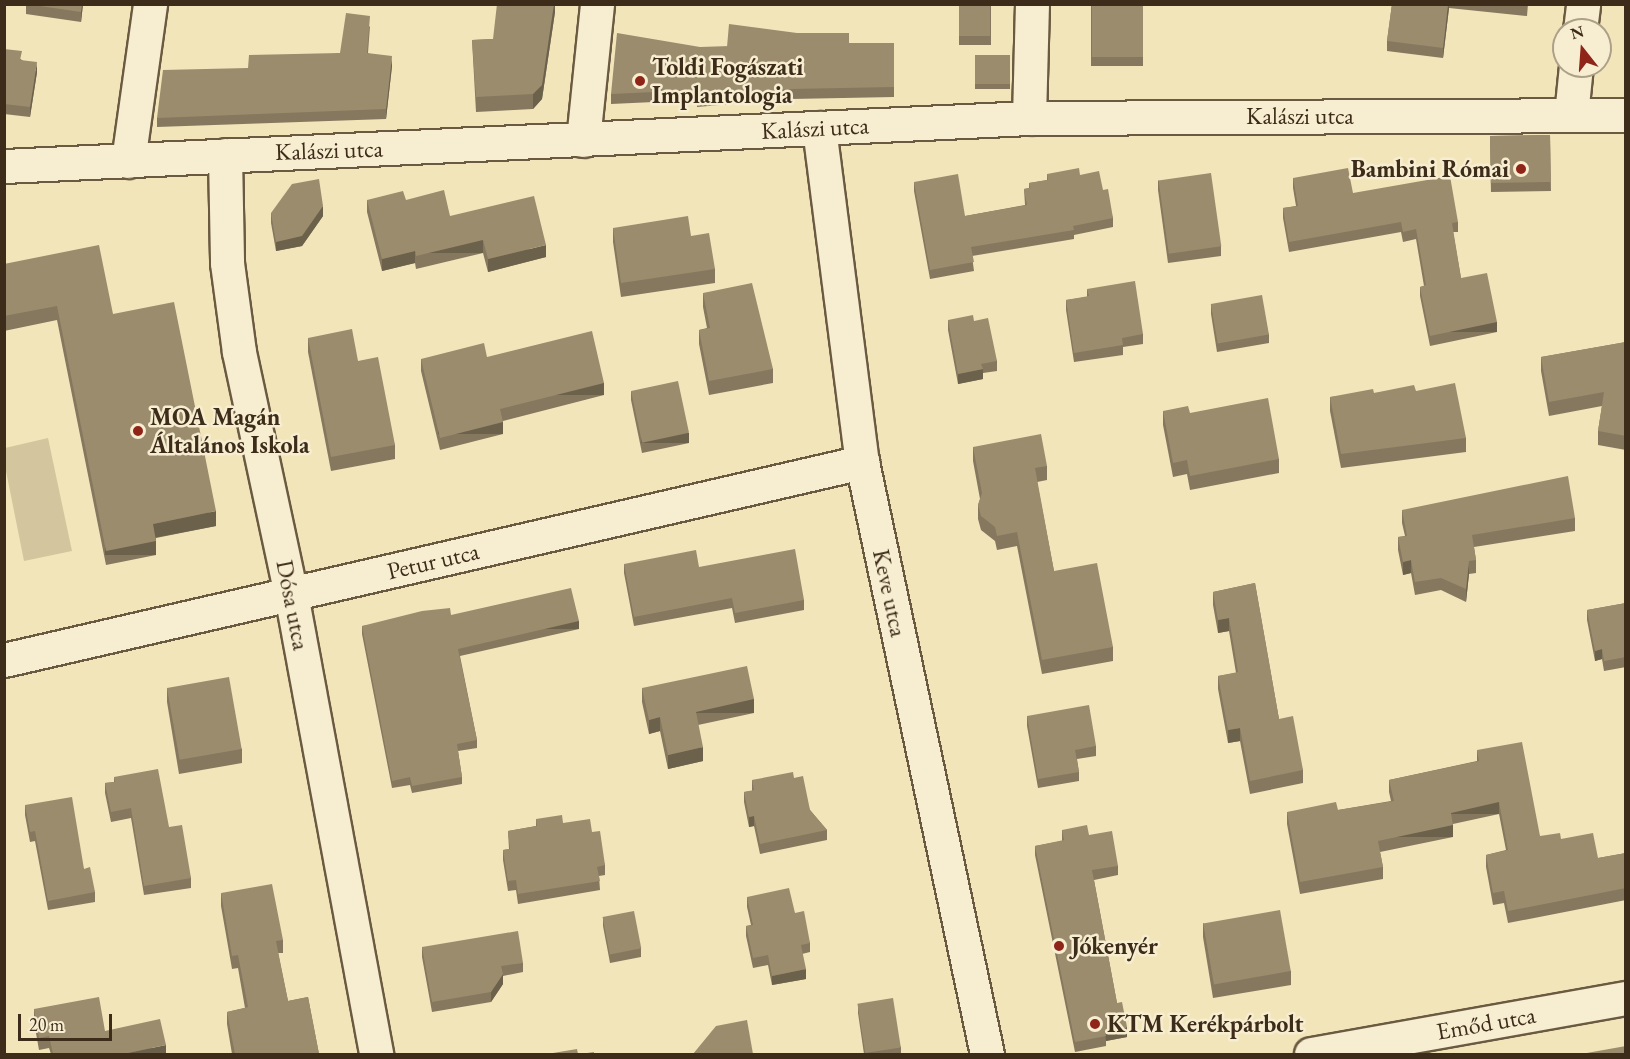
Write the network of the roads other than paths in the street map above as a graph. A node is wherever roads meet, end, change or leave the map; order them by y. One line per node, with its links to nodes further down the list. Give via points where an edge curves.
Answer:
1 (150, 4): 11 (street)
2 (597, 4): 9 (street)
3 (1032, 4): 7 (street)
4 (1575, 78): 5 (street)
5 (1570, 115): 6 (street, Kalászi utca); 7 (street, Kalászi utca)
6 (1626, 115)
7 (1029, 118): 8 (street, Kalászi utca)
8 (819, 128): 9 (street, Kalászi utca); 13 (street, Keve utca)
9 (583, 140): 10 (street, Kalászi utca)
10 (225, 155): 11 (street, Kalászi utca); 14 (street, Dósa utca, via 227,263 233,312)
11 (128, 161): 12 (street, Kalászi utca)
12 (4, 166)
13 (862, 462): 14 (street, Petur utca); 18 (street, Keve utca)
14 (291, 594): 15 (street, Petur utca); 17 (street, Dósa utca)
15 (4, 660)
16 (1626, 998): 19 (street, Emőd utca)
17 (376, 1054)
18 (987, 1054)
19 (1311, 1054)

